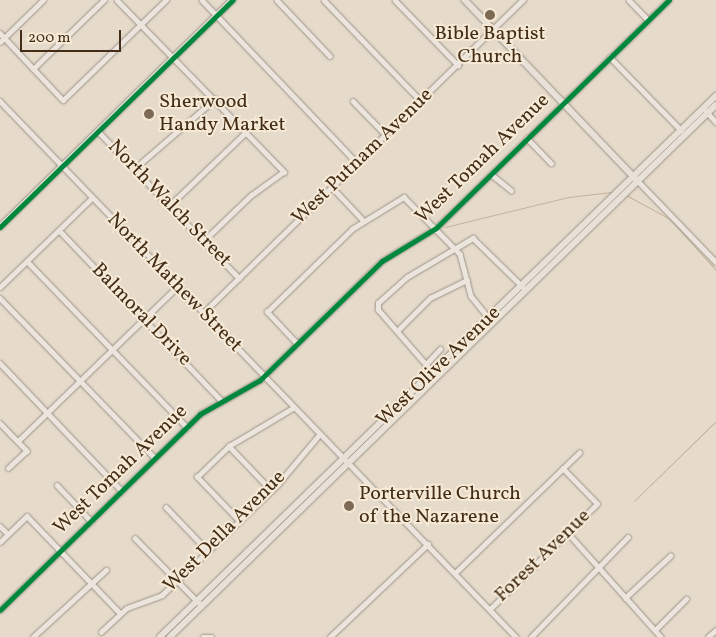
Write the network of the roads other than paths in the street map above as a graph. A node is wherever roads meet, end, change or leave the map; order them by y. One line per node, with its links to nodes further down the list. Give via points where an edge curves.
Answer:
1 (104, 0): 23 (street)
2 (117, 0): 16 (street)
3 (166, 0): 16 (street)
4 (202, 0): 14 (street)
5 (233, 0): 14 (main road)
6 (276, 0): 19 (street)
7 (324, 0): 27 (street)
8 (395, 0): 22 (street)
9 (465, 0): 17 (main road)
10 (523, 0): 17 (street, West Putnam Avenue)
11 (629, 0): 15 (street)
12 (668, 0): 15 (street, West Tomah Avenue)
13 (40, 1): 18 (street)
14 (217, 16): 20 (main road); 38 (street)
15 (648, 20): 21 (street, West Tomah Avenue)
16 (140, 24): 20 (street); 23 (street, via 63,100)
17 (493, 29): 22 (street, West Putnam Avenue); 29 (main road)
18 (1, 38): 23 (street)
19 (330, 56)
20 (174, 57): 25 (street); 34 (main road)
21 (610, 57): 29 (street, West Tomah Avenue); 33 (street)
22 (458, 65): 27 (street, West Putnam Avenue)
23 (33, 69)
24 (716, 96): 31 (main road, West Olive Avenue)
25 (215, 99): 35 (street); 41 (street)
26 (353, 101): 36 (street)
27 (421, 101): 36 (street, West Putnam Avenue)
28 (0, 102): 40 (street, North Mathew Street)
29 (563, 103): 37 (street, West Tomah Avenue); 43 (main road)
30 (716, 105): 31 (main road, West Olive Avenue)
31 (705, 111): 32 (street); 33 (main road, West Olive Avenue); 43 (main road, West Olive Avenue)
32 (716, 122)
33 (681, 130): 43 (main road, West Olive Avenue)
34 (98, 131): 40 (main road); 41 (street, North Walch Street)
35 (246, 132): 47 (street); 52 (street, via 284,172 252,195)
36 (386, 135): 38 (street, West Putnam Avenue)
37 (527, 138): 39 (street); 42 (street, West Tomah Avenue)
38 (357, 163): 44 (street, West Putnam Avenue)
39 (551, 163)
40 (62, 166): 46 (street, North Mathew Street); 49 (main road)
41 (134, 169): 47 (street, North Walch Street)
42 (491, 174): 45 (street); 50 (street, West Tomah Avenue)
43 (636, 179): 55 (street); 59 (main road, West Olive Avenue); 64 (main road, West Olive Avenue)
44 (332, 188): 48 (street); 56 (street, West Putnam Avenue)
45 (511, 190)
46 (92, 198): 51 (street); 58 (street, North Mathew Street)
47 (170, 205): 52 (street, North Walch Street)
48 (363, 220): 50 (street, via 404,197); 66 (street, via 267,312)
49 (0, 226)
50 (436, 228): 53 (street); 66 (street, West Tomah Avenue, via 382,261)
51 (59, 230): 54 (street); 63 (street, Balmoral Drive)
52 (204, 241): 56 (street, North Walch Street)
53 (457, 250): 57 (street); 59 (street, via 474,238); 65 (street, via 407,276 378,303 378,310)
54 (27, 261): 60 (street); 67 (street)
55 (716, 262)
56 (239, 278): 62 (street, West Putnam Avenue)
57 (467, 280): 64 (street, via 473,300); 65 (street, via 430,298)
58 (178, 286): 62 (street, North Mathew Street); 63 (street)
59 (522, 286): 64 (main road, West Olive Avenue)
60 (0, 287)
61 (0, 298): 73 (street)
62 (203, 313): 72 (street, North Mathew Street)
63 (144, 319): 67 (street); 74 (street, Balmoral Drive)
64 (491, 321): 71 (main road, West Olive Avenue); 84 (main road, West Olive Avenue)
65 (397, 331): 70 (street)
66 (297, 344): 72 (street, West Tomah Avenue)
67 (113, 349): 73 (street); 78 (street)
68 (440, 349): 70 (street)
69 (0, 363): 76 (street)
70 (427, 363): 71 (street)
71 (433, 373): 84 (main road, West Olive Avenue)
72 (264, 376): 74 (street, West Tomah Avenue); 75 (street, North Mathew Street)
73 (80, 381): 76 (street); 83 (street)
74 (222, 401): 78 (street, West Tomah Avenue)
75 (293, 408): 79 (street, North Mathew Street); 81 (street)
76 (48, 412): 80 (street); 88 (street)
77 (0, 423): 80 (street)
78 (187, 427): 83 (street, West Tomah Avenue)
79 (319, 435): 84 (street, North Mathew Street); 89 (street, West Della Avenue)
80 (18, 442): 85 (street, via 27,451)
81 (229, 446): 89 (street); 92 (street, via 197,477)
82 (579, 453): 86 (street)
83 (155, 458): 88 (street, West Tomah Avenue)
84 (347, 462): 99 (street, North Mathew Street); 110 (main road, West Olive Avenue)
85 (9, 468)
86 (562, 468): 94 (street, Forest Avenue, via 597,504); 105 (street)
87 (56, 485): 91 (street)
88 (122, 490): 91 (street, West Tomah Avenue)
89 (271, 490): 92 (street, West Della Avenue)
90 (166, 507): 101 (street)
91 (91, 521): 100 (street, West Tomah Avenue)
92 (239, 521): 101 (street, West Della Avenue)
93 (0, 526): 95 (street)
94 (568, 533): 103 (street); 111 (street, Forest Avenue)
95 (8, 534): 98 (street); 100 (street, via 27,516)
96 (628, 537): 103 (street)
97 (135, 538): 106 (street)
98 (0, 542)
99 (428, 544): 105 (street, North Mathew Street); 122 (street)
100 (60, 550): 107 (street); 112 (street, West Tomah Avenue)
101 (208, 551): 106 (street, West Della Avenue)
102 (670, 556): 108 (street)
103 (599, 565): 108 (street); 124 (street)
104 (106, 570): 107 (street)
105 (456, 573): 111 (street, North Mathew Street)
106 (176, 581): 110 (street); 113 (street, West Della Avenue, via 155,600)
107 (91, 582): 113 (street); 117 (street)
108 (625, 598): 114 (street)
109 (686, 599): 114 (street)
110 (200, 603): 118 (main road, West Olive Avenue); 119 (main road, West Olive Avenue)
111 (490, 609): 123 (street, North Mathew Street)
112 (0, 610)
113 (120, 613): 116 (street)
114 (655, 630): 125 (street)
115 (716, 630): 126 (street)
116 (101, 632)
117 (33, 637)
118 (160, 637)
119 (170, 637)
120 (203, 637): 121 (street)
121 (212, 637)
122 (330, 637)
123 (516, 637)
124 (531, 637)
125 (662, 637)
126 (708, 637)

